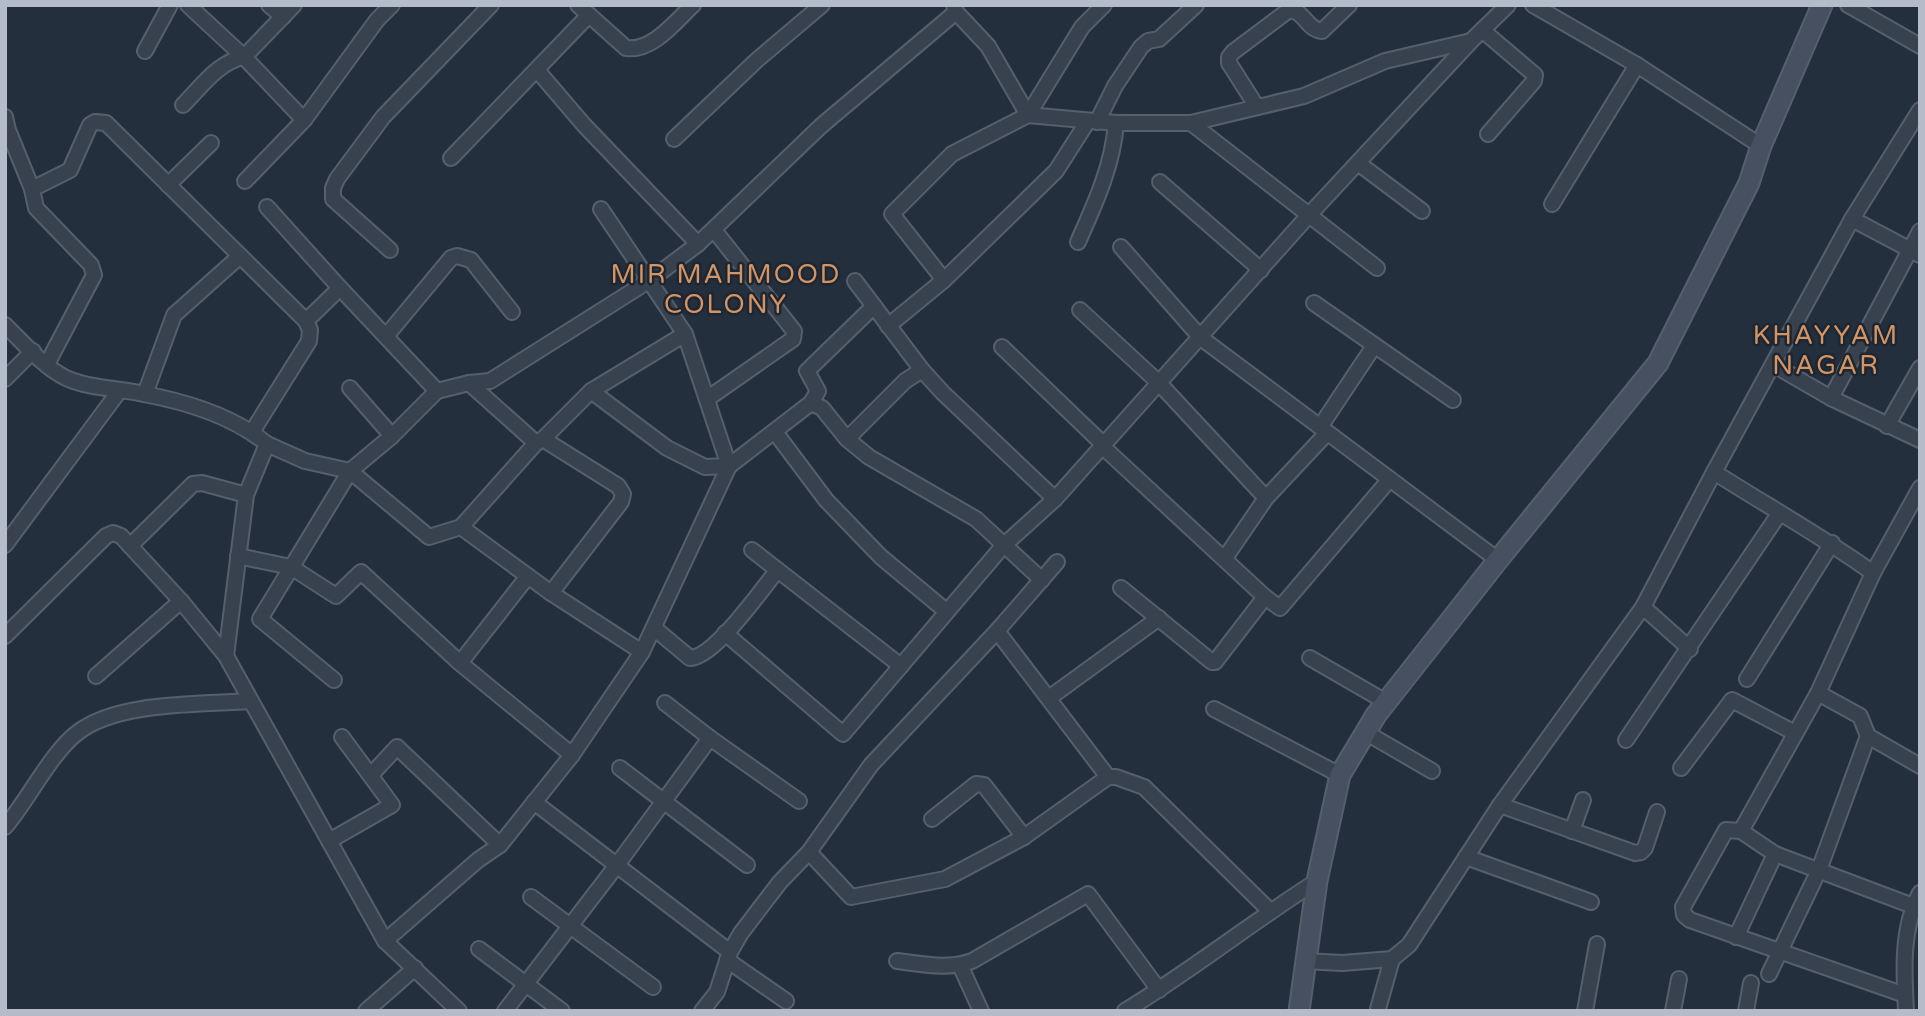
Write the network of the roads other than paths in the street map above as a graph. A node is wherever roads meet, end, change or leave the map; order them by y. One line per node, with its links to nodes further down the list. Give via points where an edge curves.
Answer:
1 (170, 5): 22 (street)
2 (188, 5): 23 (street)
3 (269, 5): 18 (street)
4 (294, 5): 18 (street)
5 (392, 5): 30 (street)
6 (491, 5): 56 (street, via 383,117 337,178 333,199)
7 (693, 5): 17 (street, via 647,46 636,50 626,48)
8 (822, 5): 36 (street)
9 (1104, 5): 29 (street, via 1082,27)
10 (1196, 5): 31 (street, via 1159,39 1141,47)
11 (1349, 5): 27 (street, via 1322,31 1312,29 1300,13 1289,10 1233,52 1229,63)
12 (1508, 5): 19 (street)
13 (1533, 5): 24 (street)
14 (1822, 5): 38 (main road)
15 (1848, 5): 21 (street)
16 (955, 9): 29 (street, via 988,46); 51 (street, via 821,126)
17 (584, 10): 25 (street)
18 (283, 17): 23 (street)
19 (1482, 30): 20 (street); 35 (street, via 1535,75)
20 (1471, 41): 27 (street, via 1385,61 1304,96); 40 (street)
21 (1920, 46)
22 (145, 51)
23 (244, 57): 26 (street, via 225,64); 30 (street)
24 (1637, 65): 38 (street); 45 (street)
25 (537, 70): 39 (street); 54 (street)
26 (183, 105)
27 (1257, 107): 33 (street)
28 (1920, 110): 50 (street)
29 (1028, 115): 31 (street); 62 (street, via 952,154 892,214)
30 (304, 120): 41 (street)
31 (1092, 122): 32 (street); 62 (street, via 1056,171)
32 (1116, 123): 33 (street); 53 (street, via 1115,145)
33 (1191, 123): 49 (street)
34 (6, 126): 44 (street)
35 (1488, 134)
36 (674, 139)
37 (211, 144): 43 (street)
38 (1761, 146): 121 (main road, via 1749,183 1658,363)
39 (452, 158)
40 (1358, 163): 48 (street); 49 (street)
41 (245, 181)
42 (1160, 182): 60 (street)
43 (168, 185): 44 (street, via 106,123 95,122 84,135 70,170); 58 (street)
44 (32, 189): 78 (street, via 40,214 91,265 94,275)
45 (1552, 204)
46 (267, 207): 64 (street)
47 (601, 209): 61 (street)
48 (1422, 211)
49 (1309, 215): 59 (street); 60 (street)
50 (1852, 219): 57 (street); 79 (street)
51 (714, 230): 54 (street); 90 (street, via 794,331 793,339)
52 (1920, 231): 57 (street)
53 (1078, 242)
54 (698, 244): 61 (street)
55 (1121, 247): 74 (street)
56 (390, 250)
57 (1914, 253): 91 (street)
58 (240, 256): 69 (street); 89 (street, via 174,315)
59 (1377, 268)
60 (1261, 270): 74 (street)
61 (650, 280): 72 (street); 84 (street, via 490,382)
62 (944, 280): 71 (street)
63 (855, 281): 66 (street)
64 (340, 288): 69 (street); 73 (street)
65 (1314, 303): 76 (street)
66 (874, 306): 71 (street); 93 (street, via 807,371 818,391)
67 (1080, 310): 83 (street)
68 (512, 312): 73 (street, via 471,260 457,256)
69 (306, 321): 96 (street, via 309,341)
70 (5, 325): 77 (street)
71 (888, 326): 81 (street)
72 (685, 334): 88 (street); 90 (street)
73 (387, 335): 87 (street)
74 (1201, 338): 83 (street); 95 (street)
75 (1002, 346): 103 (street)
76 (1374, 346): 92 (street); 95 (street)
77 (33, 351): 78 (street); 82 (street)
78 (47, 364): 86 (street, via 85,386)
79 (1774, 365): 91 (street); 106 (street)
80 (1920, 368): 94 (street)
81 (922, 370): 99 (street); 111 (street)
82 (5, 379)
83 (1158, 382): 103 (street); 110 (street)
84 (469, 383): 87 (street); 101 (street)
85 (350, 388): 98 (street)
86 (120, 390): 89 (street); 115 (street)
87 (436, 391): 98 (street)
88 (591, 391): 101 (street); 104 (street, via 667,448 705,467)
89 (145, 394): 96 (street, via 216,414)
90 (706, 398): 104 (street)
91 (1831, 398): 94 (street)
92 (1453, 400)
93 (811, 403): 97 (street); 99 (street, via 822,408)
94 (1887, 426): 100 (street)
95 (1323, 430): 107 (street); 110 (street)
96 (252, 432): 102 (street)
97 (775, 432): 104 (street); 133 (street, via 826,500 881,556)
98 (392, 436): 105 (street)
99 (847, 439): 117 (street, via 869,457 975,519)
100 (1920, 440)
101 (539, 441): 113 (street); 129 (street, via 618,486 623,494)
102 (267, 444): 105 (street, via 305,461); 109 (street)
103 (1103, 445): 111 (street); 120 (street)
104 (729, 466): 135 (street)
105 (350, 471): 113 (street, via 429,537); 123 (street)
106 (1714, 472): 112 (street); 132 (street)
107 (1390, 479): 121 (street); 130 (street, via 1283,607)
108 (1920, 488): 125 (street)
109 (246, 495): 116 (street, via 202,482 193,484); 119 (street)
110 (1266, 498): 120 (street)
111 (1055, 499): 117 (street)
112 (1779, 514): 114 (street); 139 (street)
113 (461, 527): 126 (street)
114 (1832, 543): 125 (street); 146 (street)
115 (5, 545)
116 (130, 546): 131 (street); 138 (street, via 121,536 106,536)
117 (1003, 546): 127 (street); 133 (street)
118 (752, 550): 124 (street)
119 (238, 556): 123 (street); 141 (street)
120 (1225, 558): 130 (street)
121 (1498, 560): 151 (main road)
122 (1057, 562): 127 (street)
123 (291, 567): 143 (street, via 336,596 361,572); 147 (street, via 260,619)
124 (777, 571): 137 (street); 144 (street)
125 (1873, 573): 148 (street)
126 (528, 576): 129 (street); 143 (street)
127 (1042, 580): 136 (street)
128 (1121, 588): 134 (street)
129 (551, 593): 140 (street)
130 (1265, 597): 134 (street, via 1215,662)
131 (181, 601): 141 (street); 145 (street)
132 (1643, 607): 139 (street); 172 (street)
133 (946, 611): 144 (street)
134 (1159, 618): 149 (street)
135 (654, 628): 137 (street, via 690,658 704,655); 140 (street)
136 (996, 631): 149 (street); 181 (street, via 871,765)
137 (726, 634): 144 (street, via 843,734)
138 (5, 636)
139 (1690, 649): 159 (street)
140 (642, 652): 160 (street)
141 (226, 656): 150 (street)
142 (1310, 658): 151 (street)
143 (460, 663): 160 (street)
144 (901, 666)
145 (96, 676)
146 (1747, 679)
147 (334, 680)
148 (1818, 693): 155 (street); 156 (street, via 1860,716)
149 (1049, 698): 167 (street)
150 (250, 701): 175 (street, via 114,713 77,733); 179 (street)
151 (1386, 702): 154 (main road)
152 (665, 703): 158 (street)
153 (1214, 709): 166 (street)
154 (1365, 732): 164 (street); 166 (main road)
155 (1795, 733): 163 (street, via 1732,700); 177 (street)
156 (1868, 736): 161 (street); 186 (street)
157 (342, 737): 165 (street)
158 (710, 738): 169 (street); 171 (street)
159 (1626, 740)
160 (572, 755): 170 (street)
161 (1920, 766)
162 (620, 768): 171 (street)
163 (1681, 768)
164 (1432, 772)
165 (371, 775): 179 (street, via 392,805); 180 (street, via 397,747)
166 (1340, 775): 187 (main road)
167 (1108, 778): 178 (street); 192 (street, via 1144,787)
168 (1583, 800): 176 (street)
169 (799, 801)
170 (534, 802): 180 (street); 184 (street)
171 (664, 802): 184 (street); 185 (street)
172 (1500, 805): 176 (street); 183 (street)
173 (1657, 812): 176 (street, via 1641,852)
174 (932, 820): 178 (street, via 976,784 984,785)
175 (5, 827)
176 (1572, 831)
177 (1741, 831): 182 (street); 194 (street, via 1726,830 1683,907 1690,920)
178 (1024, 836): 181 (street, via 945,879 850,897)
179 (329, 841): 195 (street)
180 (500, 845): 195 (street)
181 (808, 852): 199 (street, via 780,881)
182 (1775, 854): 186 (street); 194 (street)
183 (1466, 857): 190 (street); 200 (street, via 1409,945)
184 (617, 865): 193 (street); 199 (street)
185 (747, 865)
186 (1819, 870): 191 (street); 198 (street)
187 (1317, 881): 192 (street); 202 (main road)
188 (1920, 892): 191 (street)
189 (531, 897): 193 (street)
190 (1591, 902)
191 (1913, 906): 211 (street, via 1903,965)
192 (1270, 911): 210 (street)
193 (569, 925): 207 (street); 209 (street)
194 (1736, 937): 198 (street)
195 (385, 941): 204 (street)
196 (1597, 944): 222 (street)
197 (479, 949): 207 (street)
198 (1779, 952): 205 (street); 211 (street)
199 (729, 956): 212 (street); 218 (street, via 717,992)
200 (1392, 960): 202 (street); 213 (street)
201 (897, 961): 203 (street)
202 (1304, 961): 221 (main road)
203 (960, 965): 210 (street, via 1088,894); 219 (street)
204 (415, 968): 214 (street); 215 (street)
205 (1769, 974)
206 (1679, 979): 223 (street)
207 (526, 984): 216 (street); 217 (street)
208 (1751, 984): 224 (street)
209 (653, 987)
210 (1159, 990): 220 (street)
211 (1905, 995): 225 (street)
212 (786, 1001)
213 (1378, 1009)
214 (366, 1011)
215 (459, 1011)
216 (505, 1011)
217 (562, 1011)
218 (702, 1011)
219 (981, 1011)
220 (1125, 1011)
221 (1299, 1011)
222 (1585, 1011)
223 (1673, 1011)
224 (1746, 1011)
225 (1906, 1011)

